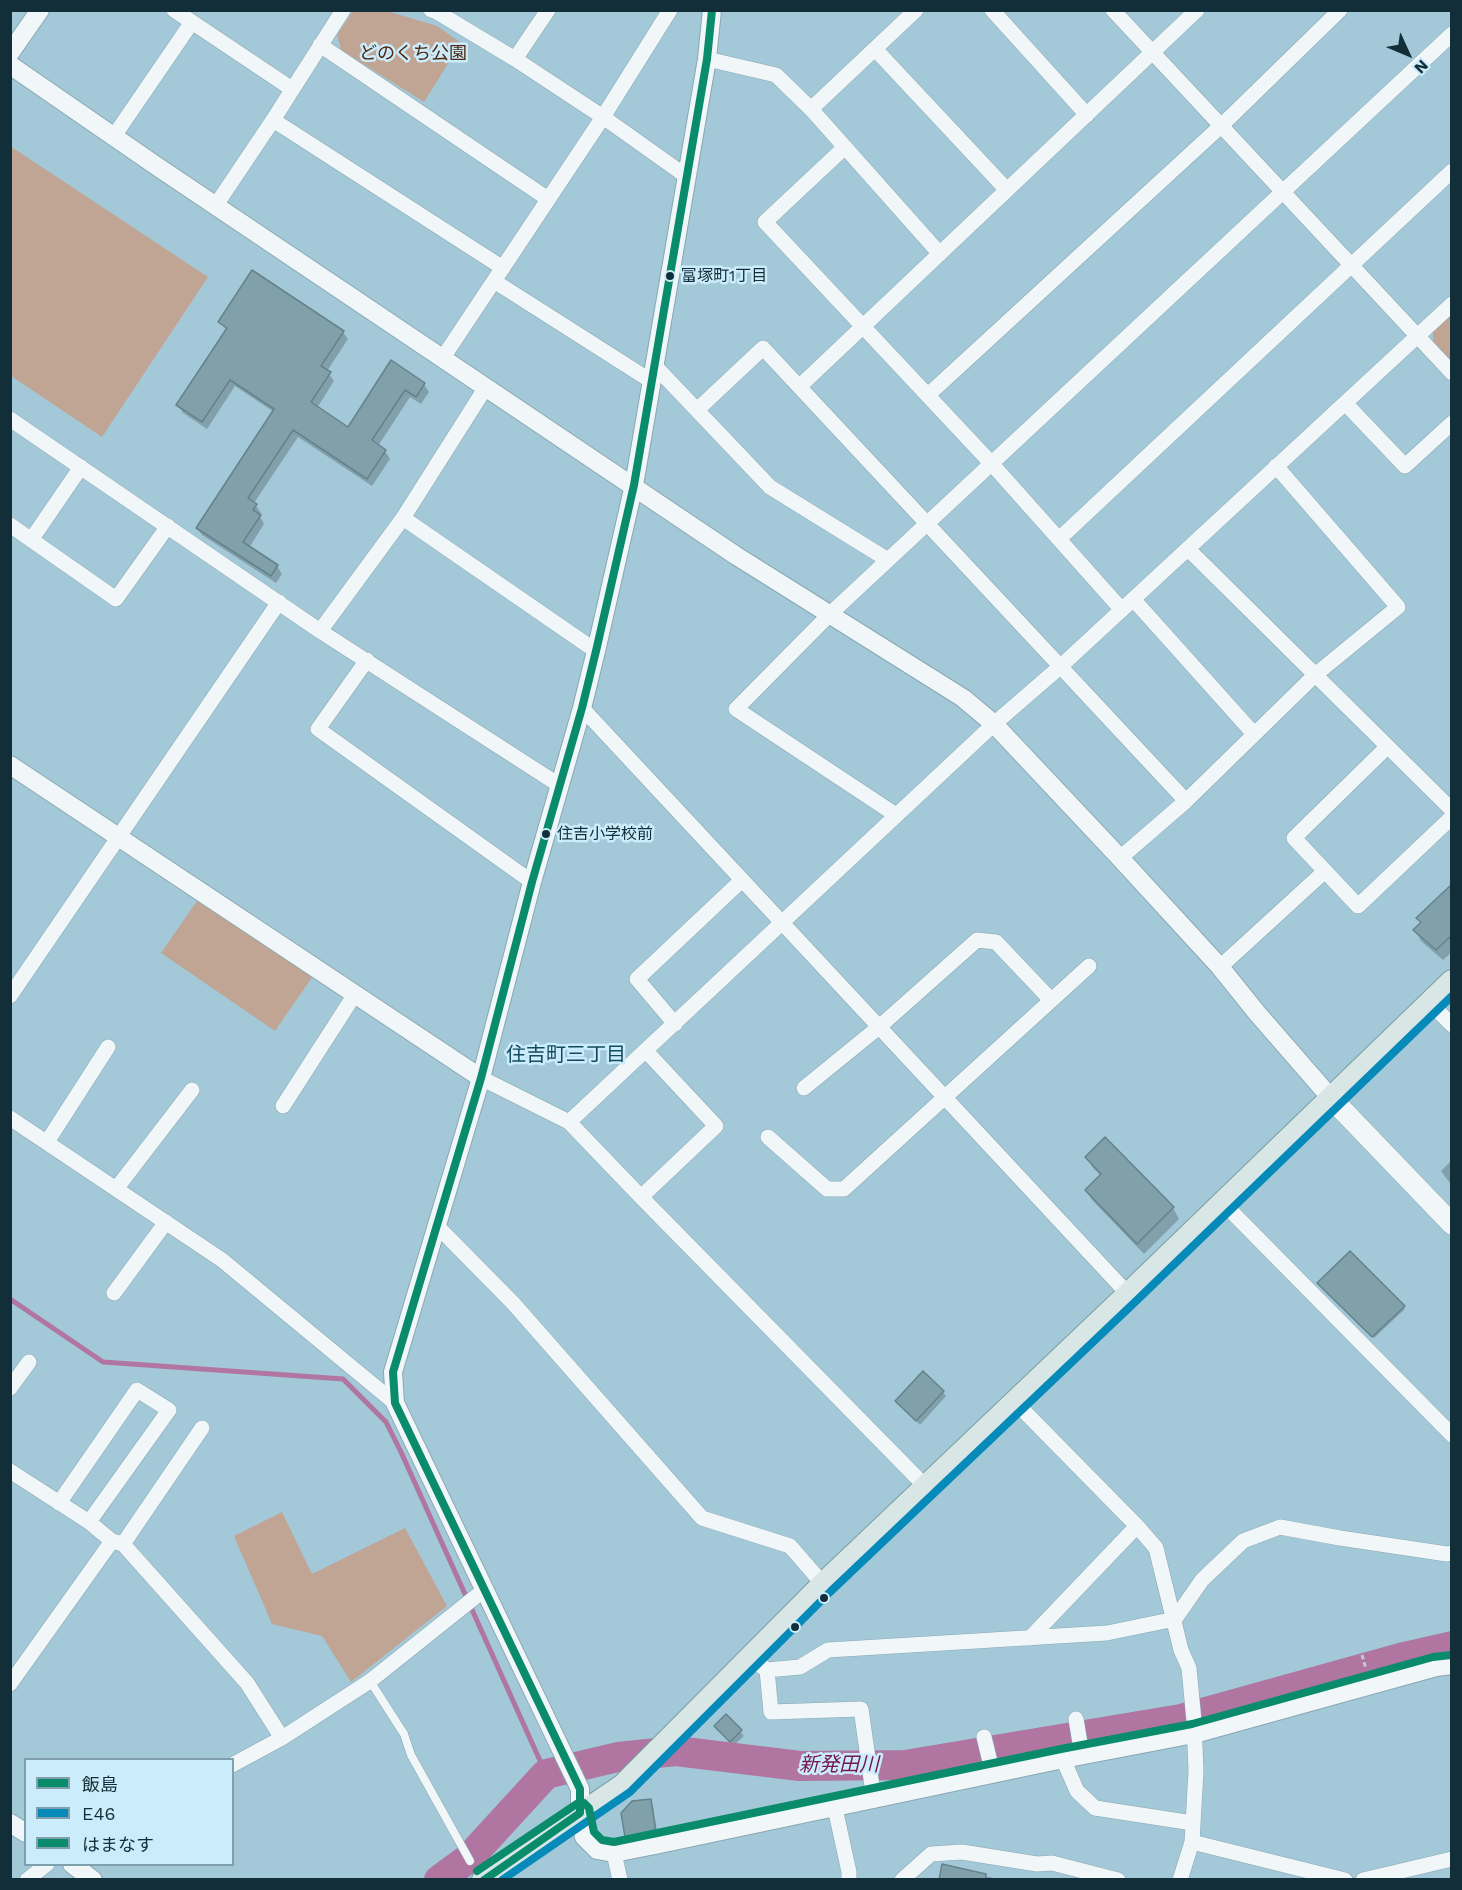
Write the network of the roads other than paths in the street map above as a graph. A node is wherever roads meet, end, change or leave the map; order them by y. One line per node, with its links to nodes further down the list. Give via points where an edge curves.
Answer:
1 (40, 10): 17 (street)
2 (174, 10): 13 (street)
3 (343, 10): 15 (street)
4 (431, 10): 19 (street)
5 (548, 10): 19 (street)
6 (670, 10): 25 (street)
7 (712, 10): 20 (street)
8 (916, 10): 16 (street)
9 (992, 10): 24 (street)
10 (1113, 10): 18 (street)
11 (1197, 10): 18 (street)
12 (1340, 10): 27 (street)
13 (192, 22): 22 (street); 28 (street)
14 (1452, 34): 33 (street)
15 (320, 45): 22 (street); 34 (street)
16 (875, 49): 23 (street); 32 (street)
17 (10, 52)
18 (1153, 52): 24 (street); 27 (street)
19 (515, 59): 25 (street)
20 (707, 59): 23 (street, via 776,75); 31 (street)
21 (10, 65): 28 (street)
22 (292, 89): 26 (street)
23 (811, 109): 29 (street)
24 (1087, 114): 32 (street)
25 (603, 117): 31 (street); 34 (street)
26 (273, 120): 35 (street); 38 (street)
27 (1222, 125): 33 (street); 48 (street)
28 (114, 136): 35 (street)
29 (845, 147): 36 (street); 41 (street, via 765,222)
30 (1452, 171): 37 (street)
31 (686, 176): 44 (street)
32 (1007, 190): 36 (street)
33 (1283, 191): 37 (street); 53 (street)
34 (548, 200): 38 (street)
35 (216, 205): 43 (street)
36 (940, 254): 41 (street)
37 (1352, 266): 42 (street); 61 (street)
38 (503, 268): 39 (street)
39 (494, 281): 43 (street); 44 (street)
40 (1452, 304): 42 (street)
41 (863, 326): 46 (street); 48 (street)
42 (1417, 336): 45 (street); 49 (street)
43 (442, 358): 47 (street)
44 (652, 373): 50 (street); 56 (street)
45 (1452, 373)
46 (800, 386): 50 (street, via 763,348); 58 (street)
47 (486, 387): 56 (street); 57 (street)
48 (928, 395): 53 (street)
49 (1345, 403): 52 (street, via 1404,466); 54 (street)
50 (697, 410): 64 (street, via 770,487)
51 (10, 419): 55 (street)
52 (1452, 423)
53 (992, 464): 58 (street); 61 (street)
54 (1276, 466): 63 (street); 72 (street, via 1398,607)
55 (81, 467): 60 (street); 62 (street)
56 (634, 485): 67 (street); 69 (street)
57 (403, 518): 68 (street); 69 (street)
58 (928, 523): 64 (street); 71 (street)
59 (10, 525): 62 (street)
60 (168, 526): 62 (street, via 116,598); 65 (street)
61 (1059, 539): 66 (street)
62 (31, 540)
63 (1188, 549): 66 (street); 72 (street)
64 (888, 560): 67 (street)
65 (279, 602): 68 (street); 83 (street)
66 (1127, 604): 71 (street); 75 (street)
67 (829, 615): 74 (street, via 963,698); 81 (street, via 736,709)
68 (320, 631): 70 (street)
69 (596, 651): 73 (street)
70 (368, 660): 78 (street); 87 (street, via 318,729)
71 (1061, 666): 74 (street); 79 (street)
72 (1315, 675): 75 (street); 76 (street)
73 (582, 708): 78 (street); 86 (street)
74 (994, 723): 81 (street); 84 (street)
75 (1254, 734): 79 (street)
76 (1388, 747): 80 (street); 85 (street, via 1294,838)
77 (10, 765): 83 (street)
78 (559, 785): 87 (street)
79 (1186, 801): 84 (street)
80 (1452, 810)
81 (896, 815): 88 (street)
82 (1452, 817): 85 (street, via 1358,906)
83 (118, 838): 92 (street); 93 (street)
84 (1120, 858): 90 (street)
85 (1325, 871): 90 (street)
86 (742, 880): 88 (street); 96 (street, via 637,979)
87 (531, 882): 101 (street)
88 (783, 924): 96 (street); 98 (street)
89 (1089, 966): 94 (street)
90 (1220, 967): 104 (street)
91 (1452, 981): 95 (main road)
92 (355, 994): 101 (street); 106 (street)
93 (10, 996)
94 (1051, 1000): 98 (street, via 996,942 977,940); 105 (street)
95 (1429, 1002): 97 (street); 104 (main road)
96 (675, 1024): 100 (street)
97 (1452, 1025)
98 (879, 1027): 102 (street); 105 (street)
99 (108, 1047): 110 (street)
100 (646, 1050): 108 (street); 112 (street, via 716,1125)
101 (481, 1078): 108 (street); 116 (street)
102 (804, 1088)
103 (192, 1090): 111 (street)
104 (1330, 1096): 113 (main road); 115 (main road)
105 (945, 1098): 109 (street, via 844,1189 827,1189); 118 (street)
106 (283, 1106)
107 (10, 1118): 110 (street)
108 (570, 1122): 112 (street)
109 (768, 1137)
110 (47, 1142): 111 (street)
111 (116, 1189): 114 (street)
112 (641, 1197): 126 (street)
113 (1222, 1202): 118 (main road); 124 (street)
114 (166, 1222): 117 (street); 122 (street, via 222,1260)
115 (1452, 1224)
116 (438, 1227): 122 (street, via 393,1372); 132 (street, via 513,1303 702,1518 790,1546)
117 (114, 1293)
118 (1128, 1294): 121 (main road)
119 (29, 1362): 120 (street)
120 (10, 1388)
121 (1015, 1402): 126 (main road); 129 (street)
122 (395, 1403): 133 (street)
123 (202, 1428): 130 (street)
124 (1452, 1436)
125 (10, 1471): 127 (street)
126 (926, 1487): 132 (main road)
127 (59, 1503): 128 (street); 128 (street, via 137,1390 169,1410)
128 (88, 1522): 130 (street)
129 (1137, 1526): 134 (street, via 1156,1548); 135 (street)
130 (117, 1542): 139 (street); 143 (street, via 247,1683)
131 (1450, 1552): 134 (street, via 1280,1527 1243,1541 1202,1580)
132 (823, 1584): 136 (main road)
133 (483, 1590): 138 (street); 150 (street, via 580,1789)
134 (1175, 1619): 135 (street, via 1107,1633); 141 (street, via 1180,1650 1189,1668)
135 (1030, 1638): 136 (street, via 828,1650 800,1667)
136 (758, 1664): 148 (street, via 771,1712 861,1709); 150 (main road, via 681,1727 623,1785)
137 (1452, 1665): 141 (street)
138 (370, 1681): 143 (street); 157 (lane, via 404,1734 411,1755)
139 (10, 1684)
140 (1076, 1719): 144 (street)
141 (1194, 1728): 144 (street); 152 (street)
142 (984, 1737): 147 (street)
143 (282, 1738): 146 (street)
144 (1081, 1748): 145 (street)
145 (1063, 1759): 147 (street); 152 (street, via 1077,1791 1095,1808)
146 (234, 1764)
147 (991, 1766): 148 (street)
148 (874, 1800): 149 (street)
149 (835, 1808): 155 (street); 164 (street)
150 (580, 1813): 155 (street, via 584,1837 597,1850); 162 (main road)
151 (10, 1822): 153 (street)
152 (1193, 1824): 154 (street)
153 (24, 1832)
154 (1192, 1842): 167 (street); 168 (street)
155 (614, 1853): 163 (street)
156 (1452, 1859): 169 (street)
157 (470, 1861)
158 (44, 1866): 160 (street)
159 (75, 1866): 161 (street)
160 (27, 1880)
161 (93, 1880)
162 (483, 1880)
163 (620, 1880)
164 (849, 1880)
165 (902, 1880): 166 (street, via 932,1854 962,1852 1052,1863)
166 (1118, 1880)
167 (1180, 1880)
168 (1345, 1880)
169 (1363, 1880)

